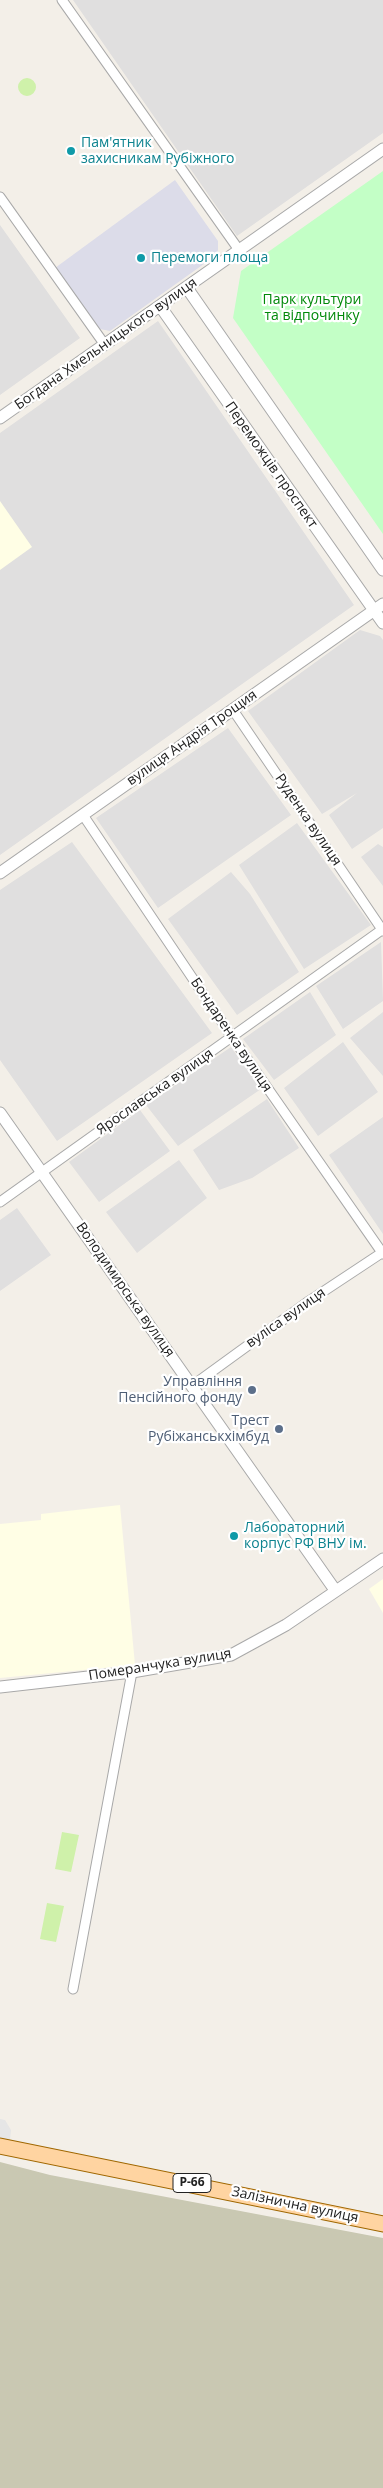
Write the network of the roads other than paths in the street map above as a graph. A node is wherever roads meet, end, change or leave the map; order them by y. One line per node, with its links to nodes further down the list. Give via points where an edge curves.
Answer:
1 (62, 0): 4 (street)
2 (383, 149): 4 (street, Богдана Хмельницького вулиця)
3 (0, 197): 7 (street)
4 (239, 250): 5 (street, Богдана Хмельницького вулиця)
5 (187, 288): 6 (street, Богдана Хмельницького вулиця); 9 (street)
6 (160, 306): 7 (street, Богдана Хмельницького вулиця); 10 (street, Переможців проспект)
7 (105, 345): 8 (street, Богдана Хмельницького вулиця)
8 (0, 418)
9 (383, 570)
10 (379, 607): 11 (street, Переможців проспект); 12 (street, вулиця Андрія Трощия)
11 (383, 623)
12 (232, 710): 13 (street, вулиця Андрія Трощия); 15 (street, Руденка вулиця)
13 (83, 815): 14 (street, вулиця Андрія Трощия); 16 (street, Бондаренка вулиця)
14 (0, 873)
15 (383, 930): 16 (street, Ярославська вулиця)
16 (232, 1037): 18 (street, Ярославська вулиця); 20 (street, Бондаренка вулиця)
17 (0, 1113): 18 (street, Володимирська вулиця)
18 (41, 1171): 19 (street, Ярославська вулиця); 21 (street, Володимирська вулиця)
19 (0, 1202)
20 (383, 1253): 21 (street, вуліса вулиця, via 309,1301)
21 (192, 1386): 23 (street, Володимирська вулиця)
22 (383, 1559): 23 (street, Померанчука вулиця)
23 (335, 1590): 24 (street, Померанчука вулиця, via 286,1625 231,1655)
24 (132, 1672): 25 (street, Померанчука вулиця); 26 (street)
25 (0, 1687)
26 (73, 1989)
27 (0, 2146): 28 (main road, Залізнична вулиця / Р-66)
28 (383, 2224)

